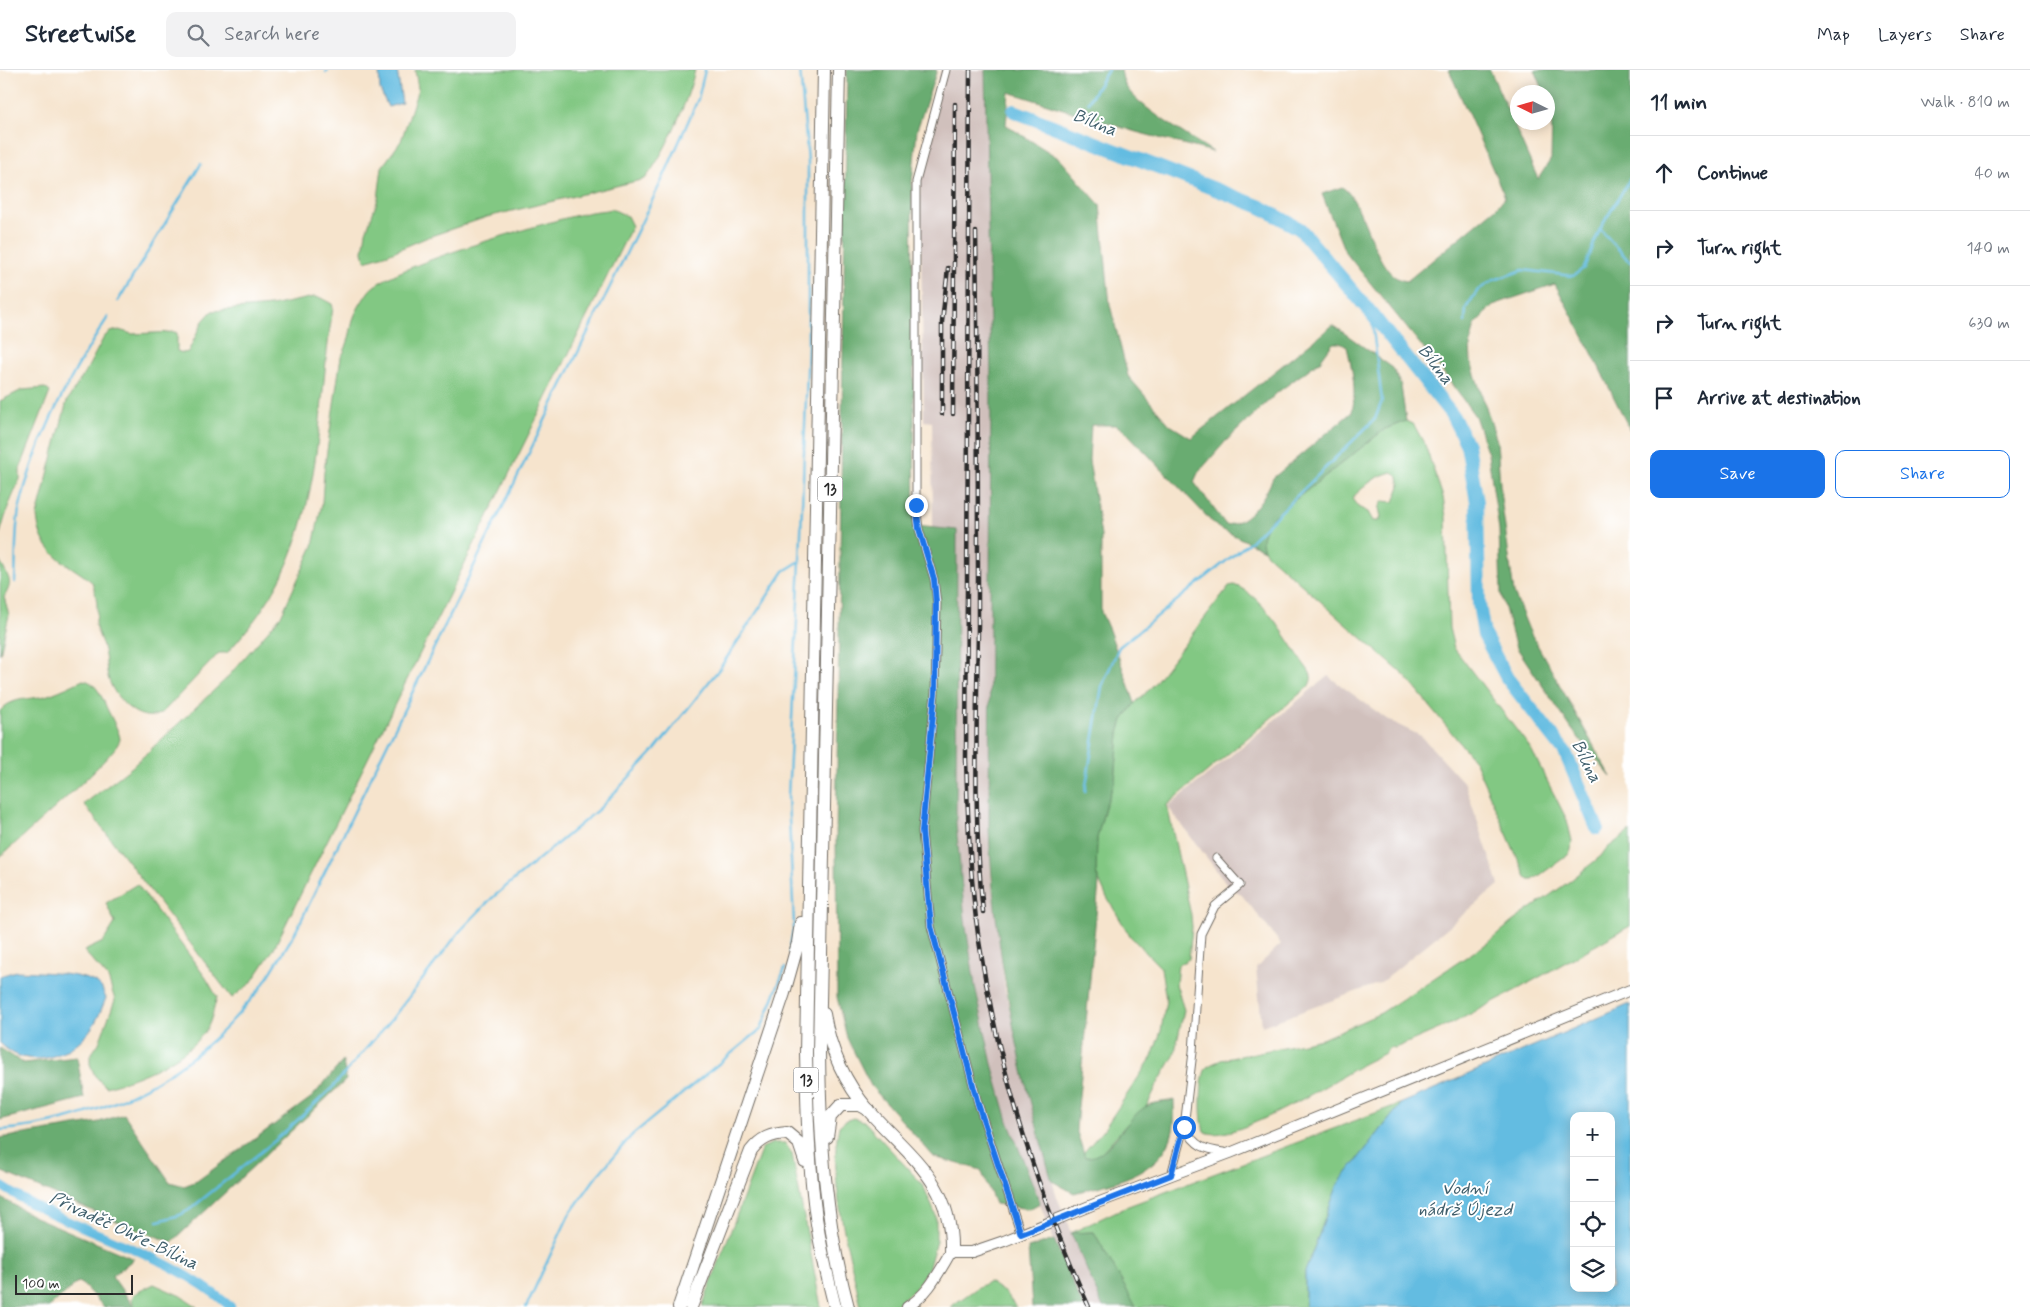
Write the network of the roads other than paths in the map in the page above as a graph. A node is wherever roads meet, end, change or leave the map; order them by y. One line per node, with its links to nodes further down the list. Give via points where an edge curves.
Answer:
1 (824, 70): 4 (highway, 13)
2 (839, 70): 6 (highway, 13)
3 (946, 70): 13 (street, via 916,182 916,505 919,529 934,579 937,622 935,693 922,831 931,926 978,1104)
4 (810, 851): 12 (highway, 13, via 807,1126); 15 (highway, via 798,943 784,993)
5 (1216, 858): 9 (street, via 1240,885 1215,906 1201,934)
6 (820, 985): 8 (highway, via 833,1052 848,1082); 12 (highway, 13)
7 (1630, 990): 10 (street)
8 (869, 1110): 12 (highway, via 841,1105 830,1118); 14 (highway, via 920,1162 941,1195 951,1230)
9 (1184, 1127): 10 (street, via 1201,1148); 11 (street)
10 (1230, 1153): 11 (street)
11 (1171, 1175): 13 (street)
12 (820, 1201): 16 (highway, via 799,1143 787,1133 768,1136 758,1142 751,1151); 17 (highway, 13, via 822,1256); 18 (highway, 13)
13 (1021, 1234): 14 (street, via 972,1252)
14 (951, 1252): 19 (street, via 934,1282)
15 (679, 1307)
16 (691, 1307)
17 (835, 1307)
18 (848, 1307)
19 (907, 1307)

